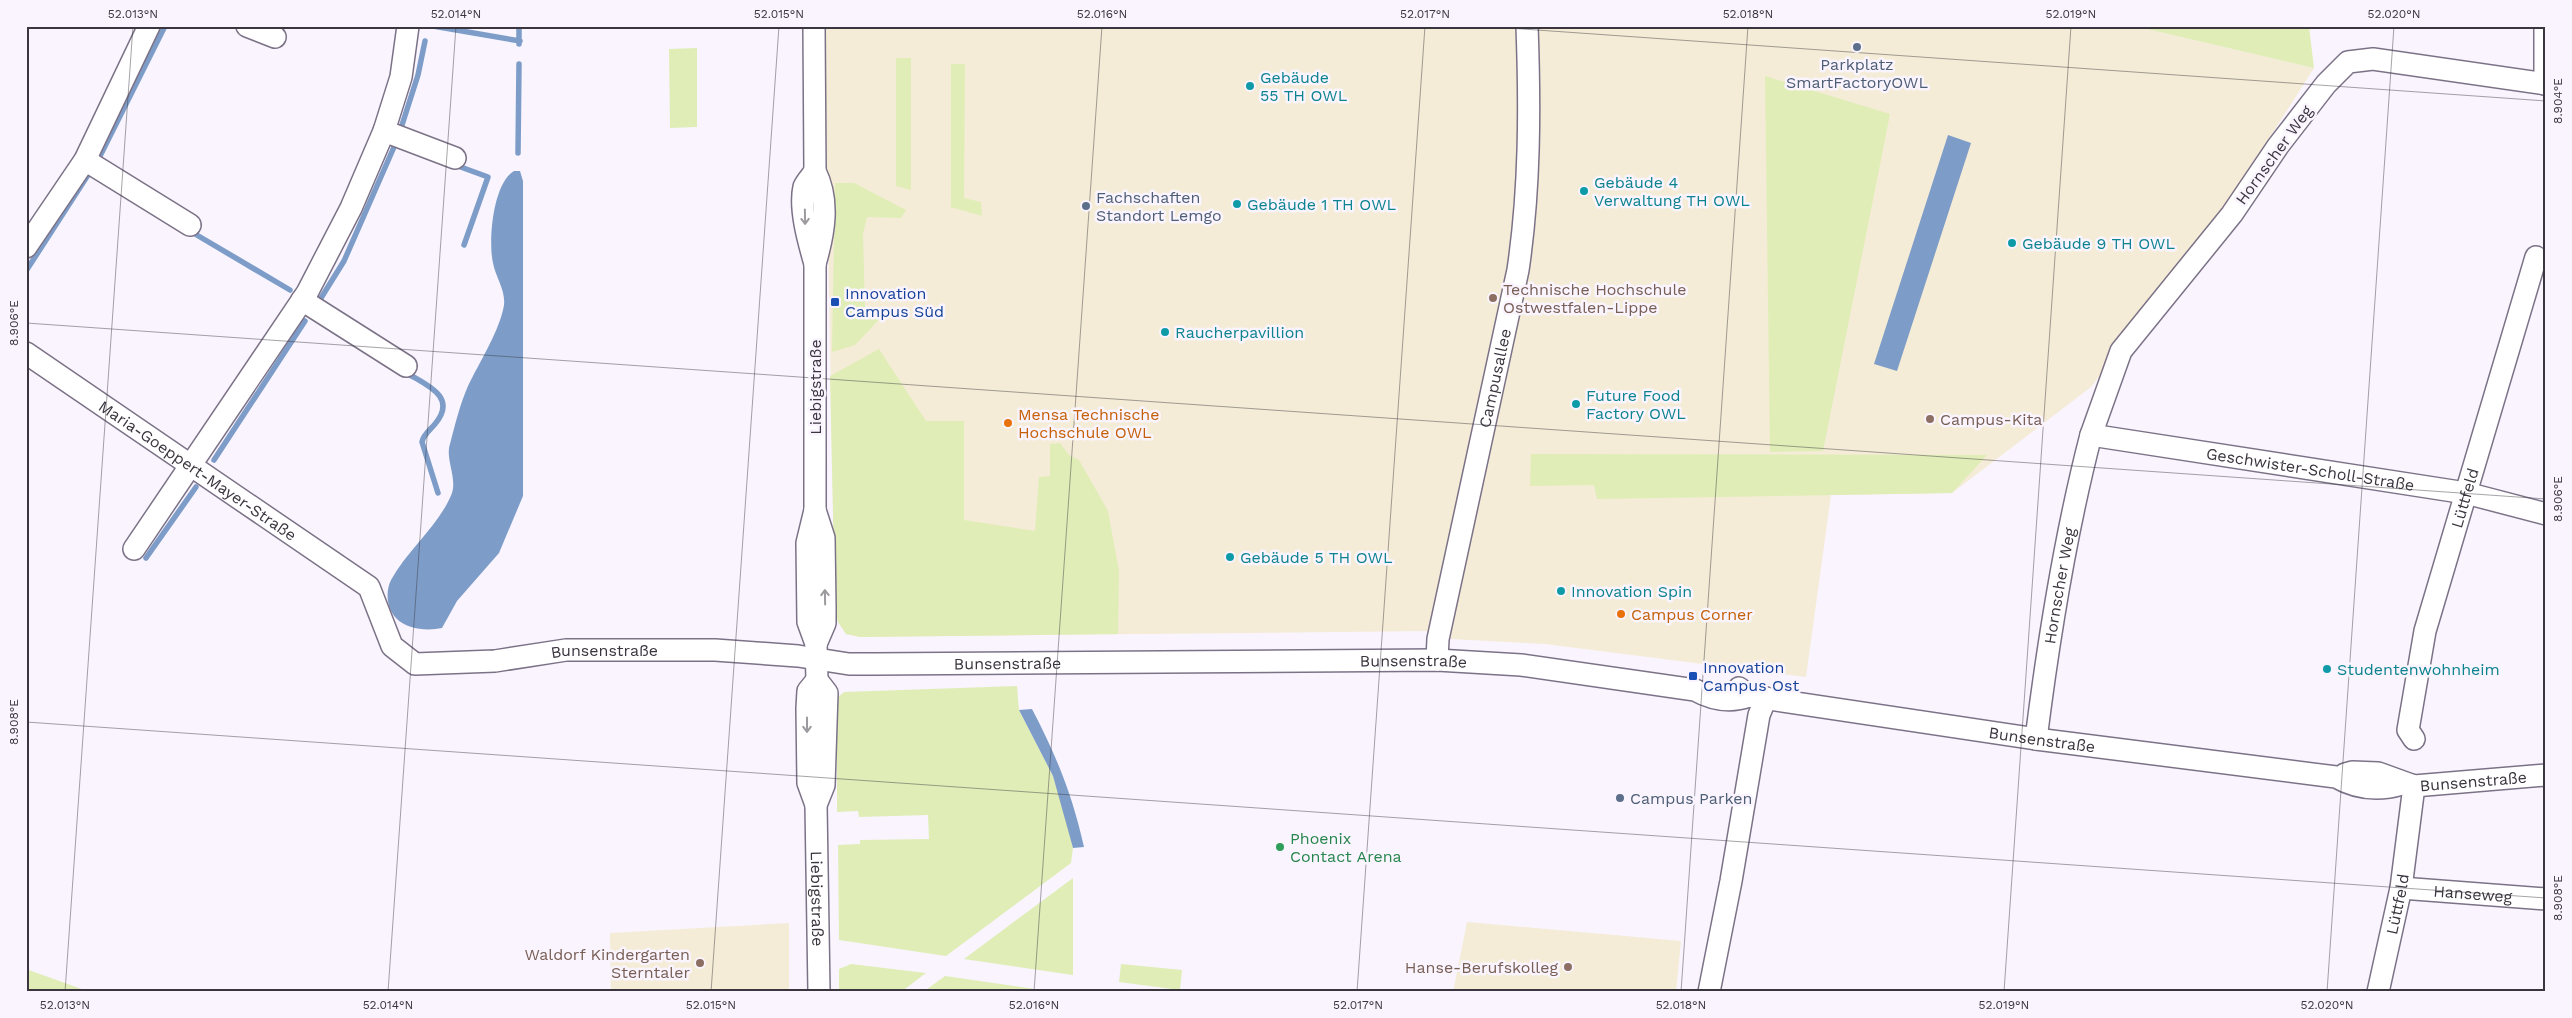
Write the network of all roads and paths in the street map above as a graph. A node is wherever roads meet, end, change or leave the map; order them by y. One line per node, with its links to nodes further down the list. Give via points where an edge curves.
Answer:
1 (149, 26): 11 (street)
2 (247, 26): 7 (street)
3 (408, 26): 9 (street, via 401,77)
4 (814, 26): 24 (street, Liebigstraße, via 815,171 824,188 824,234 815,264 815,510 824,538 825,608 825,623)
5 (1527, 26): 25 (street, Campusallee, via 1530,110 1524,231 1438,638)
6 (2545, 26): 8 (street)
7 (275, 37)
8 (2546, 84): 18 (street, Hornscher Weg, via 2373,59 2348,62 2326,84 2278,146 2232,214 2121,350)
9 (384, 131): 10 (street); 15 (street, via 351,208)
10 (455, 158)
11 (85, 160): 12 (street); 13 (street)
12 (190, 224)
13 (26, 247)
14 (2536, 257): 20 (street, Lüttfeld)
15 (302, 300): 17 (street); 19 (street)
16 (26, 353): 19 (street, Maria-Goeppert-Mayer-Straße)
17 (406, 366)
18 (2094, 426): 20 (street, Geschwister-Scholl-Straße); 27 (street, Hornscher Weg, via 2073,504)
19 (192, 464): 22 (street); 23 (street, Maria-Goeppert-Mayer-Straße)
20 (2466, 493): 21 (street, Geschwister-Scholl-Straße); 28 (street, Lüttfeld, via 2425,631 2408,730)
21 (2546, 514)
22 (134, 548)
23 (369, 587): 24 (street, Bunsenstraße, via 392,646 415,664 495,661 566,650)
24 (817, 651): 25 (street, Bunsenstraße, via 849,664); 33 (street, Liebigstraße, via 818,680 827,693 824,785 816,805)
25 (1437, 660): 26 (street, Bunsenstraße, via 1522,665 1694,690 1711,684 1726,685)
26 (1757, 697): 27 (street, Bunsenstraße); 34 (street, via 1759,715)
27 (2036, 739): 30 (street, Bunsenstraße, via 2336,777 2350,785 2386,789)
28 (2414, 739)
29 (2546, 775): 30 (street, Bunsenstraße)
30 (2408, 785): 31 (street, Lüttfeld)
31 (2402, 888): 32 (street, Hanseweg); 35 (street, Lüttfeld)
32 (2546, 899)
33 (819, 992)
34 (1709, 992)
35 (2378, 992)

